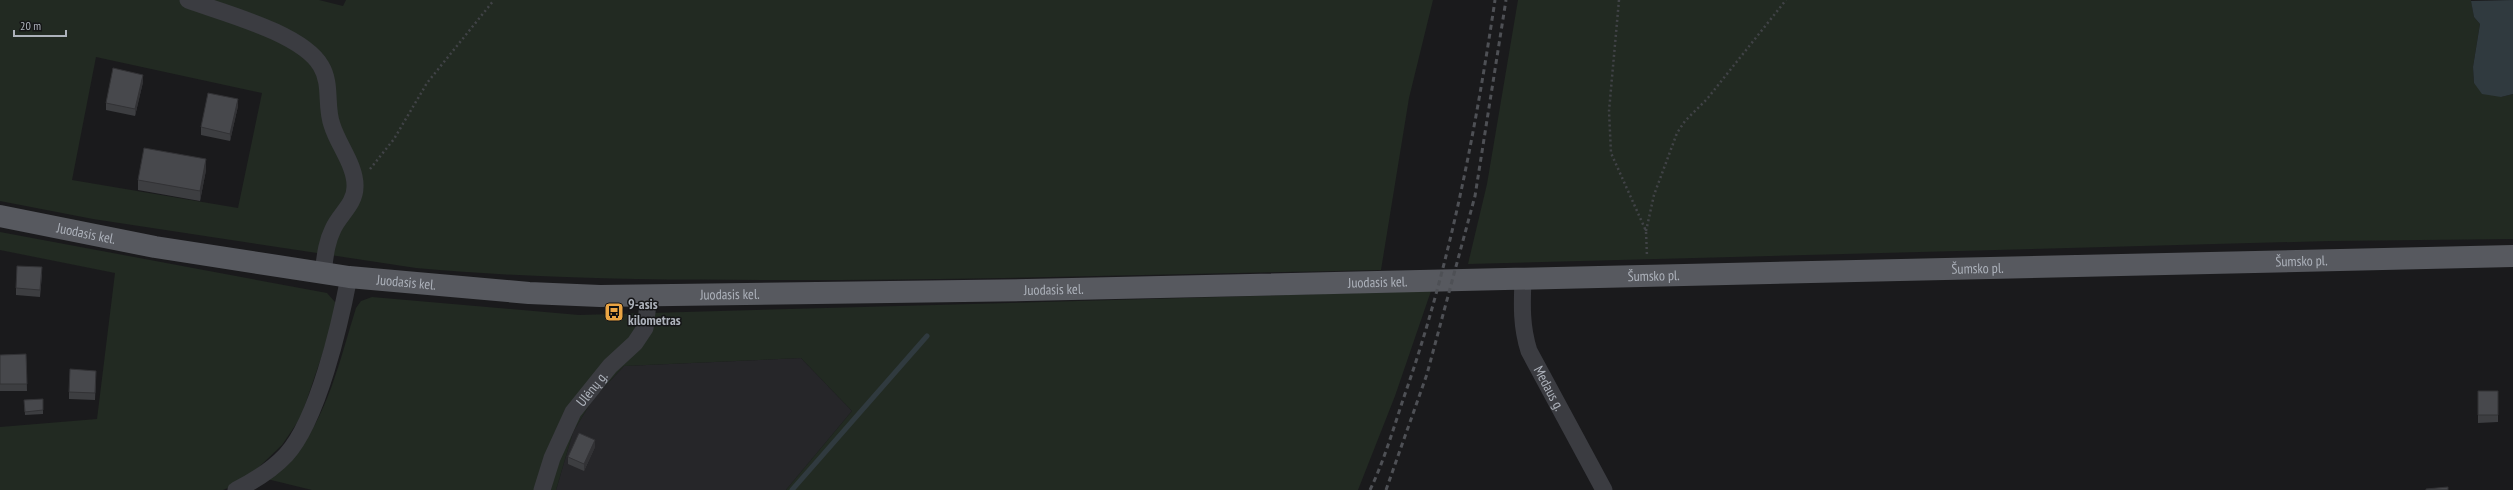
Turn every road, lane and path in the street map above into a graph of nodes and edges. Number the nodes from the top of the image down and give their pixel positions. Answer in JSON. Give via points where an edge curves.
{"nodes":[{"id":1,"x":188,"y":0,"type":"edge"},
{"id":2,"x":494,"y":0,"type":"edge"},
{"id":3,"x":1619,"y":0,"type":"edge"},
{"id":4,"x":1786,"y":0,"type":"edge"},
{"id":5,"x":356,"y":186,"type":"junction"},
{"id":6,"x":0,"y":216,"type":"edge"},
{"id":7,"x":1646,"y":232,"type":"junction"},
{"id":8,"x":2513,"y":256,"type":"edge"},
{"id":9,"x":323,"y":273,"type":"junction"},
{"id":10,"x":1648,"y":276,"type":"junction"},
{"id":11,"x":349,"y":277,"type":"junction"},
{"id":12,"x":1522,"y":279,"type":"junction"},
{"id":13,"x":1441,"y":280,"type":"joint"},
{"id":14,"x":649,"y":296,"type":"junction"},
{"id":15,"x":236,"y":490,"type":"edge"},
{"id":16,"x":542,"y":490,"type":"edge"},
{"id":17,"x":1604,"y":490,"type":"edge"}],
"edges":[{"from":1,"to":5,"type":"street","via":[[290,38],[308,51],[321,66],[327,84],[331,124],[350,165]]},
{"from":2,"to":5,"type":"path","via":[[427,83],[394,139]]},
{"from":3,"to":7,"type":"path","via":[[1609,111],[1611,153]]},
{"from":4,"to":7,"type":"path","via":[[1707,99],[1681,127],[1654,195]]},
{"from":5,"to":9,"type":"street","via":[[352,201],[333,228],[326,244]]},
{"from":6,"to":9,"type":"main road","name":"Juodasis kel.","via":[[155,247]]},
{"from":7,"to":10,"type":"path"},
{"from":8,"to":10,"type":"main road","name":"Šumsko pl."},
{"from":9,"to":11,"type":"main road","name":"Juodasis kel."},
{"from":10,"to":12,"type":"main road","name":"Šumsko pl."},
{"from":11,"to":14,"type":"main road","name":"Juodasis kel.","via":[[529,293]]},
{"from":11,"to":15,"type":"street","via":[[343,308],[313,411],[287,454],[257,480]]},
{"from":12,"to":13,"type":"main road","name":"Šumsko pl."},
{"from":12,"to":17,"type":"street","name":"Medaus g.","via":[[1521,314],[1529,351]]},
{"from":13,"to":14,"type":"main road","name":"Juodasis kel.","via":[[964,292]]},
{"from":14,"to":16,"type":"street","name":"Ulėnų g.","via":[[645,328],[635,343],[610,366],[573,412],[552,458]]}]}
